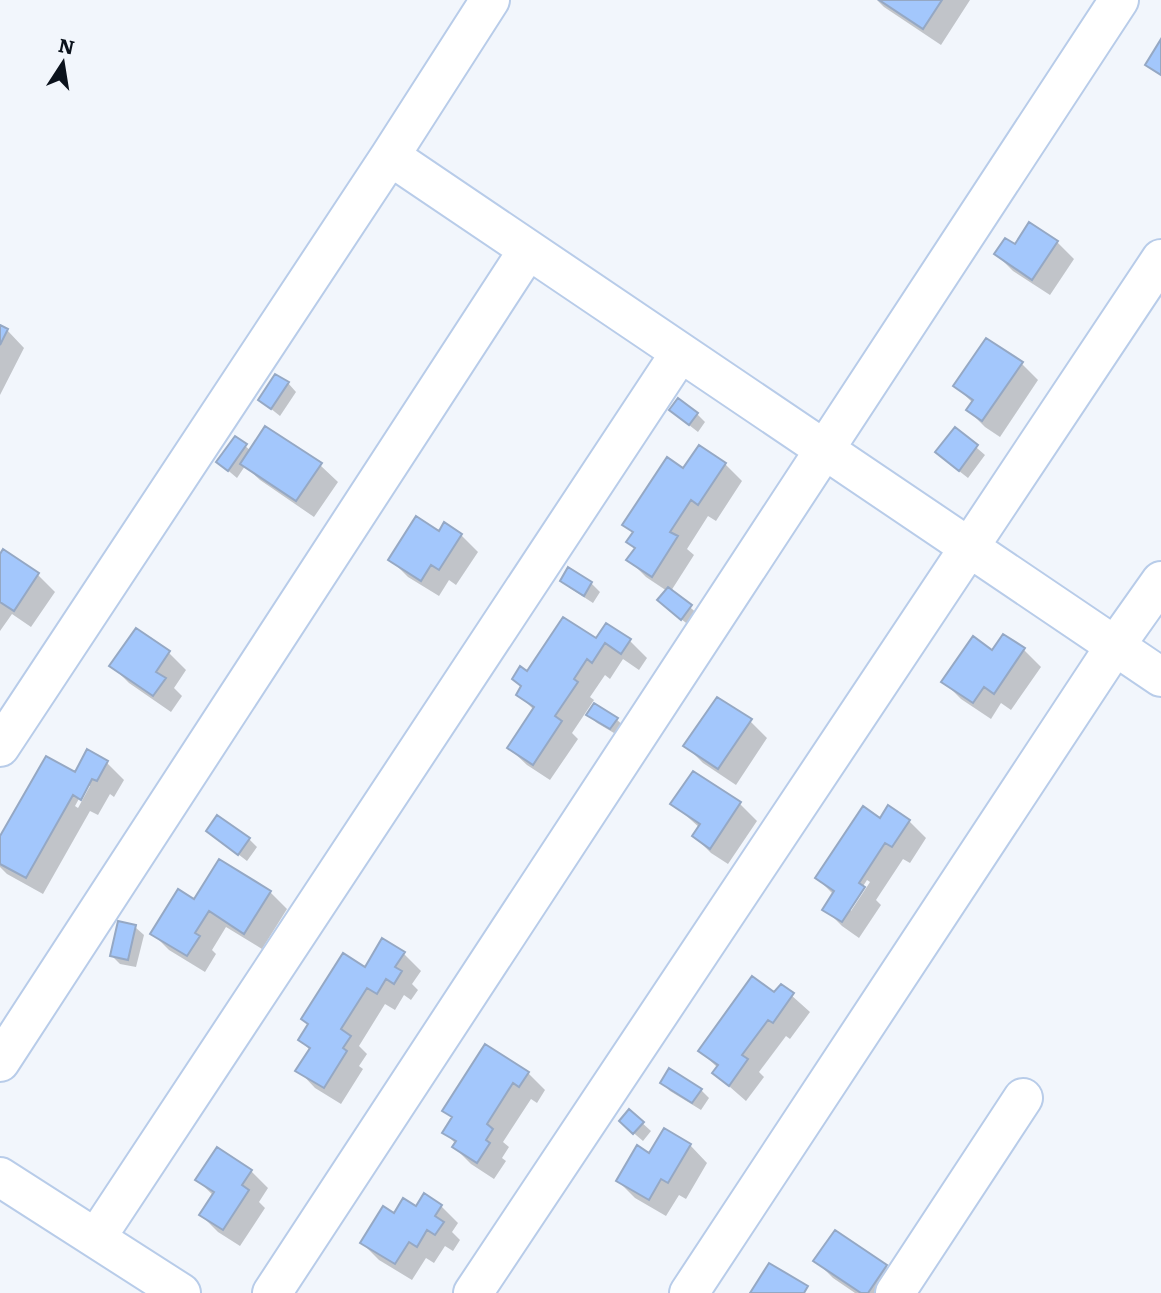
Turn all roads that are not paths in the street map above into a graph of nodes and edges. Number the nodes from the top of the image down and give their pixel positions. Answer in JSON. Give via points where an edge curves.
{"nodes":[{"id":1,"x":490,"y":0,"type":"edge"},
{"id":2,"x":1119,"y":0,"type":"edge"},
{"id":3,"x":390,"y":156,"type":"junction"},
{"id":4,"x":528,"y":250,"type":"junction"},
{"id":5,"x":1161,"y":259,"type":"edge"},
{"id":6,"x":680,"y":353,"type":"junction"},
{"id":7,"x":823,"y":450,"type":"junction"},
{"id":8,"x":969,"y":548,"type":"junction"},
{"id":9,"x":1161,"y":581,"type":"edge"},
{"id":10,"x":1115,"y":646,"type":"junction"},
{"id":11,"x":1161,"y":677,"type":"edge"},
{"id":12,"x":0,"y":747,"type":"edge"},
{"id":13,"x":0,"y":1062,"type":"edge"},
{"id":14,"x":1023,"y":1098,"type":"dead end"},
{"id":15,"x":0,"y":1177,"type":"edge"},
{"id":16,"x":96,"y":1238,"type":"junction"},
{"id":17,"x":181,"y":1293,"type":"edge"},
{"id":18,"x":272,"y":1293,"type":"edge"},
{"id":19,"x":473,"y":1293,"type":"edge"},
{"id":20,"x":689,"y":1293,"type":"edge"},
{"id":21,"x":895,"y":1293,"type":"edge"}],
"edges":[{"from":1,"to":3,"type":"street"},
{"from":2,"to":7,"type":"street"},
{"from":3,"to":4,"type":"street"},
{"from":3,"to":12,"type":"street"},
{"from":4,"to":6,"type":"street"},
{"from":4,"to":13,"type":"street"},
{"from":5,"to":8,"type":"street"},
{"from":6,"to":7,"type":"street"},
{"from":6,"to":16,"type":"street"},
{"from":7,"to":8,"type":"street"},
{"from":7,"to":18,"type":"street"},
{"from":8,"to":10,"type":"street"},
{"from":8,"to":19,"type":"street"},
{"from":9,"to":10,"type":"street"},
{"from":10,"to":11,"type":"street"},
{"from":10,"to":20,"type":"street"},
{"from":14,"to":21,"type":"street"},
{"from":15,"to":16,"type":"street"},
{"from":16,"to":17,"type":"street"}]}
